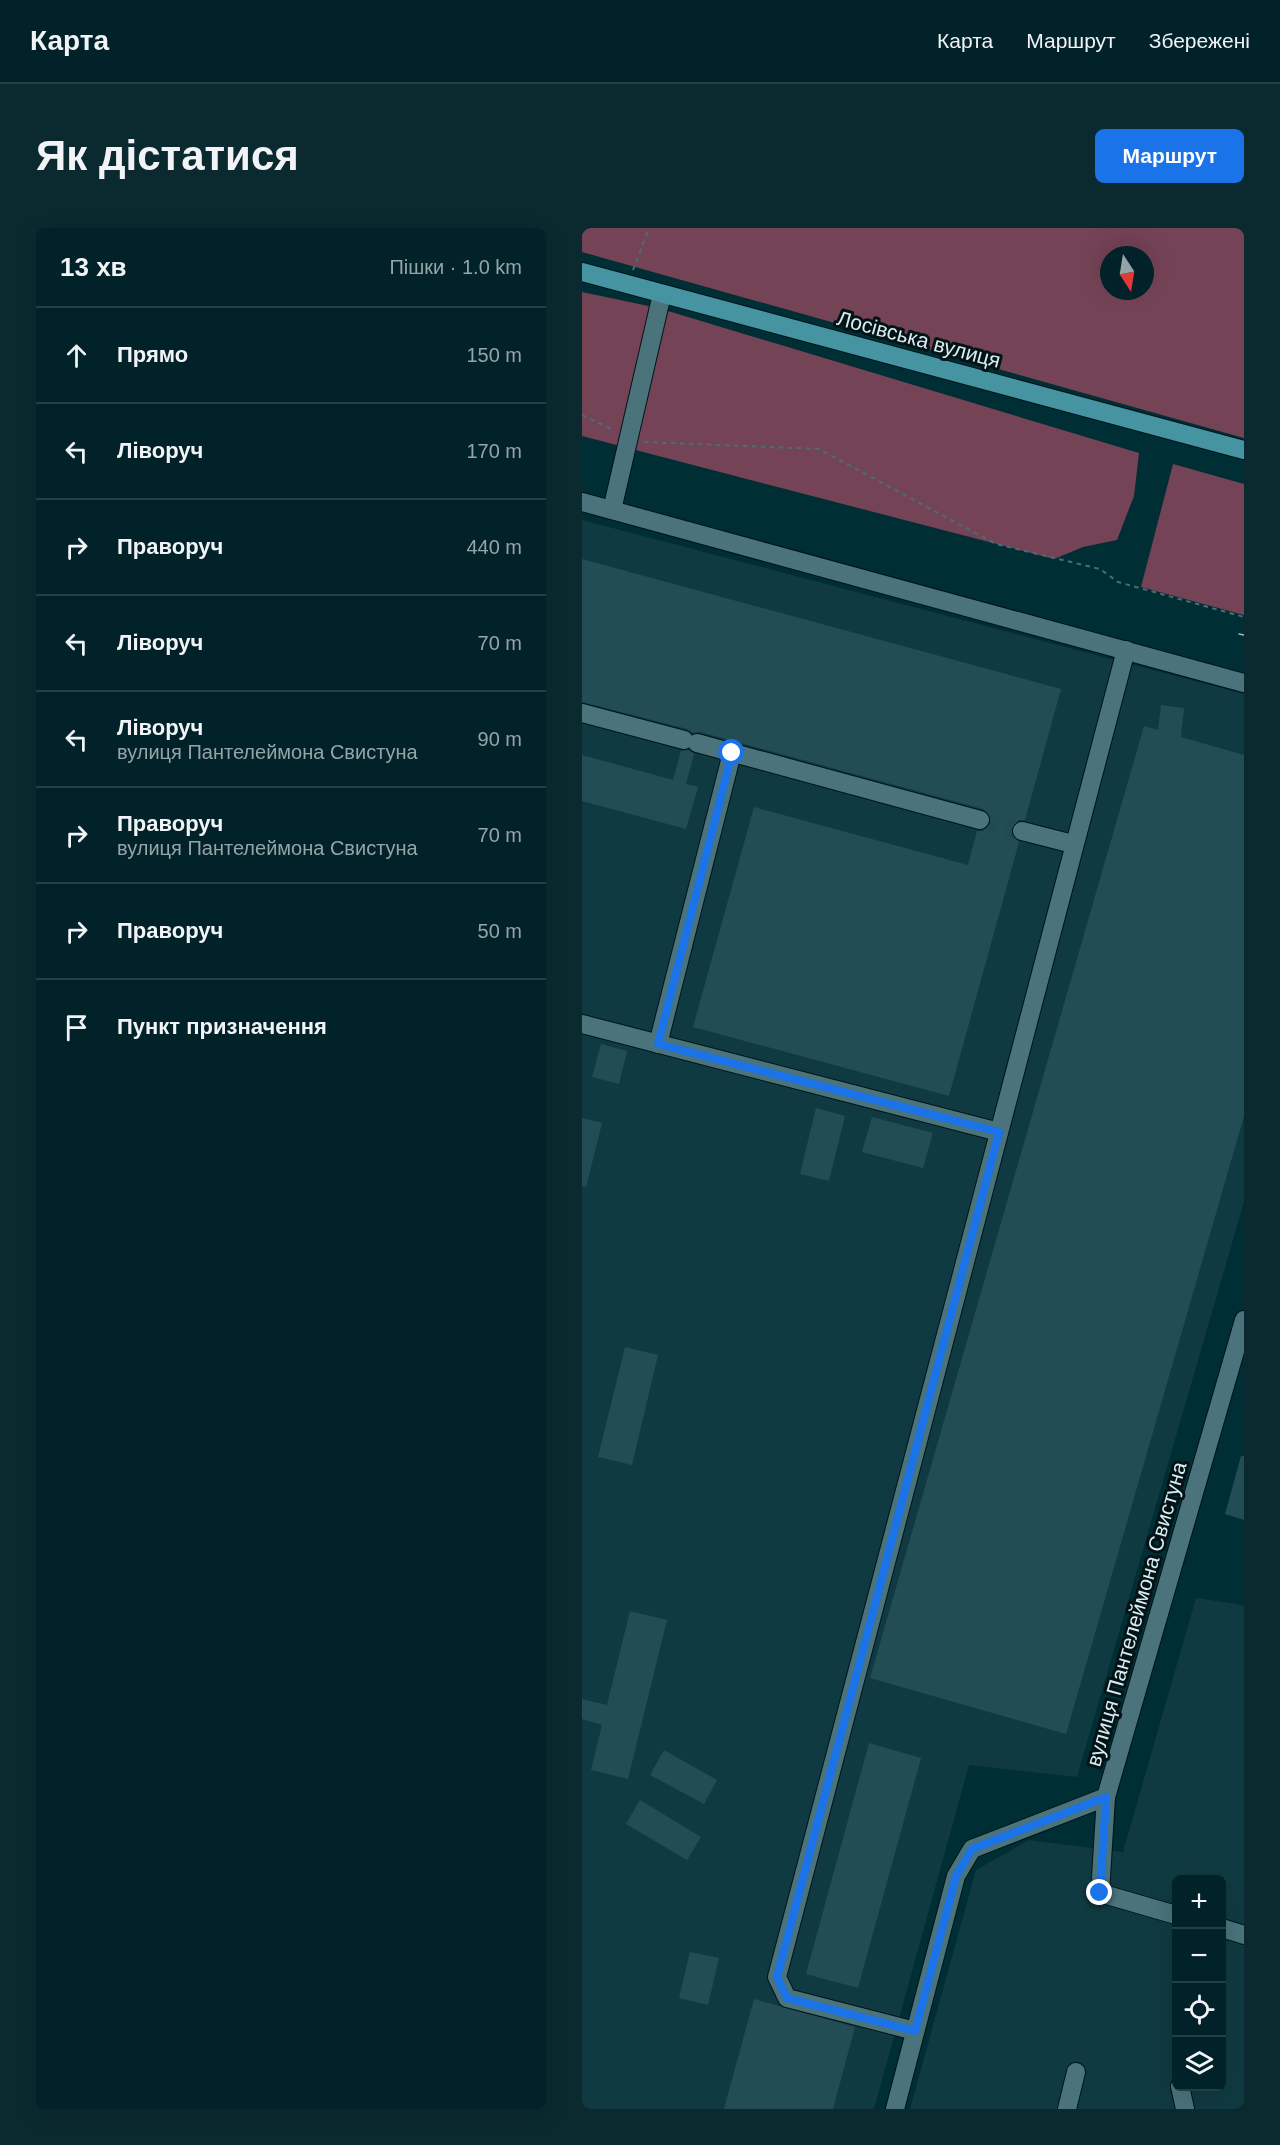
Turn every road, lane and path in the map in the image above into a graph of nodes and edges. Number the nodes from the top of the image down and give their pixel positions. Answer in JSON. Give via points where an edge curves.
{"nodes":[{"id":1,"x":650,"y":228,"type":"edge"},
{"id":2,"x":582,"y":272,"type":"edge"},
{"id":3,"x":627,"y":284,"type":"junction"},
{"id":4,"x":662,"y":294,"type":"junction"},
{"id":5,"x":582,"y":415,"type":"edge"},
{"id":6,"x":628,"y":436,"type":"junction"},
{"id":7,"x":1244,"y":450,"type":"edge"},
{"id":8,"x":582,"y":502,"type":"edge"},
{"id":9,"x":612,"y":510,"type":"junction"},
{"id":10,"x":1244,"y":617,"type":"edge"},
{"id":11,"x":1126,"y":650,"type":"junction"},
{"id":12,"x":1244,"y":683,"type":"edge"},
{"id":13,"x":582,"y":713,"type":"edge"},
{"id":14,"x":732,"y":753,"type":"junction"},
{"id":15,"x":980,"y":820,"type":"tunnel mouth"},
{"id":16,"x":1022,"y":831,"type":"tunnel mouth"},
{"id":17,"x":1073,"y":844,"type":"dead end"},
{"id":18,"x":582,"y":1024,"type":"edge"},
{"id":19,"x":658,"y":1044,"type":"junction"},
{"id":20,"x":999,"y":1132,"type":"junction"},
{"id":21,"x":1244,"y":1320,"type":"edge"},
{"id":22,"x":1106,"y":1797,"type":"junction"},
{"id":23,"x":1172,"y":1914,"type":"edge"},
{"id":24,"x":915,"y":2031,"type":"junction"},
{"id":25,"x":1076,"y":2072,"type":"dead end"},
{"id":26,"x":1181,"y":2091,"type":"edge"},
{"id":27,"x":895,"y":2109,"type":"edge"},
{"id":28,"x":1067,"y":2109,"type":"edge"},
{"id":29,"x":1185,"y":2109,"type":"edge"}],
"edges":[{"from":1,"to":3,"type":"path"},
{"from":2,"to":3,"type":"main road","name":"Лосівська вулиця"},
{"from":3,"to":4,"type":"main road","name":"Лосівська вулиця"},
{"from":4,"to":6,"type":"street"},
{"from":4,"to":7,"type":"main road","name":"Лосівська вулиця"},
{"from":5,"to":6,"type":"path"},
{"from":6,"to":9,"type":"street"},
{"from":6,"to":10,"type":"path","via":[[638,442],[819,449],[996,544],[1100,569],[1118,582]]},
{"from":8,"to":9,"type":"street"},
{"from":9,"to":11,"type":"street"},
{"from":11,"to":12,"type":"street"},
{"from":11,"to":20,"type":"street"},
{"from":13,"to":14,"type":"street"},
{"from":14,"to":15,"type":"street"},
{"from":14,"to":19,"type":"street"},
{"from":16,"to":17,"type":"street"},
{"from":18,"to":19,"type":"street"},
{"from":19,"to":20,"type":"street"},
{"from":20,"to":24,"type":"street","via":[[777,1977],[787,1998]]},
{"from":21,"to":22,"type":"street","name":"вулиця Пантелеймона Свистуна"},
{"from":22,"to":23,"type":"street","via":[[1100,1893]]},
{"from":22,"to":24,"type":"street","name":"вулиця Пантелеймона Свистуна","via":[[972,1849],[956,1876]]},
{"from":24,"to":27,"type":"street","name":"вулиця Пантелеймона Свистуна"},
{"from":25,"to":28,"type":"street"},
{"from":26,"to":29,"type":"street"}]}
